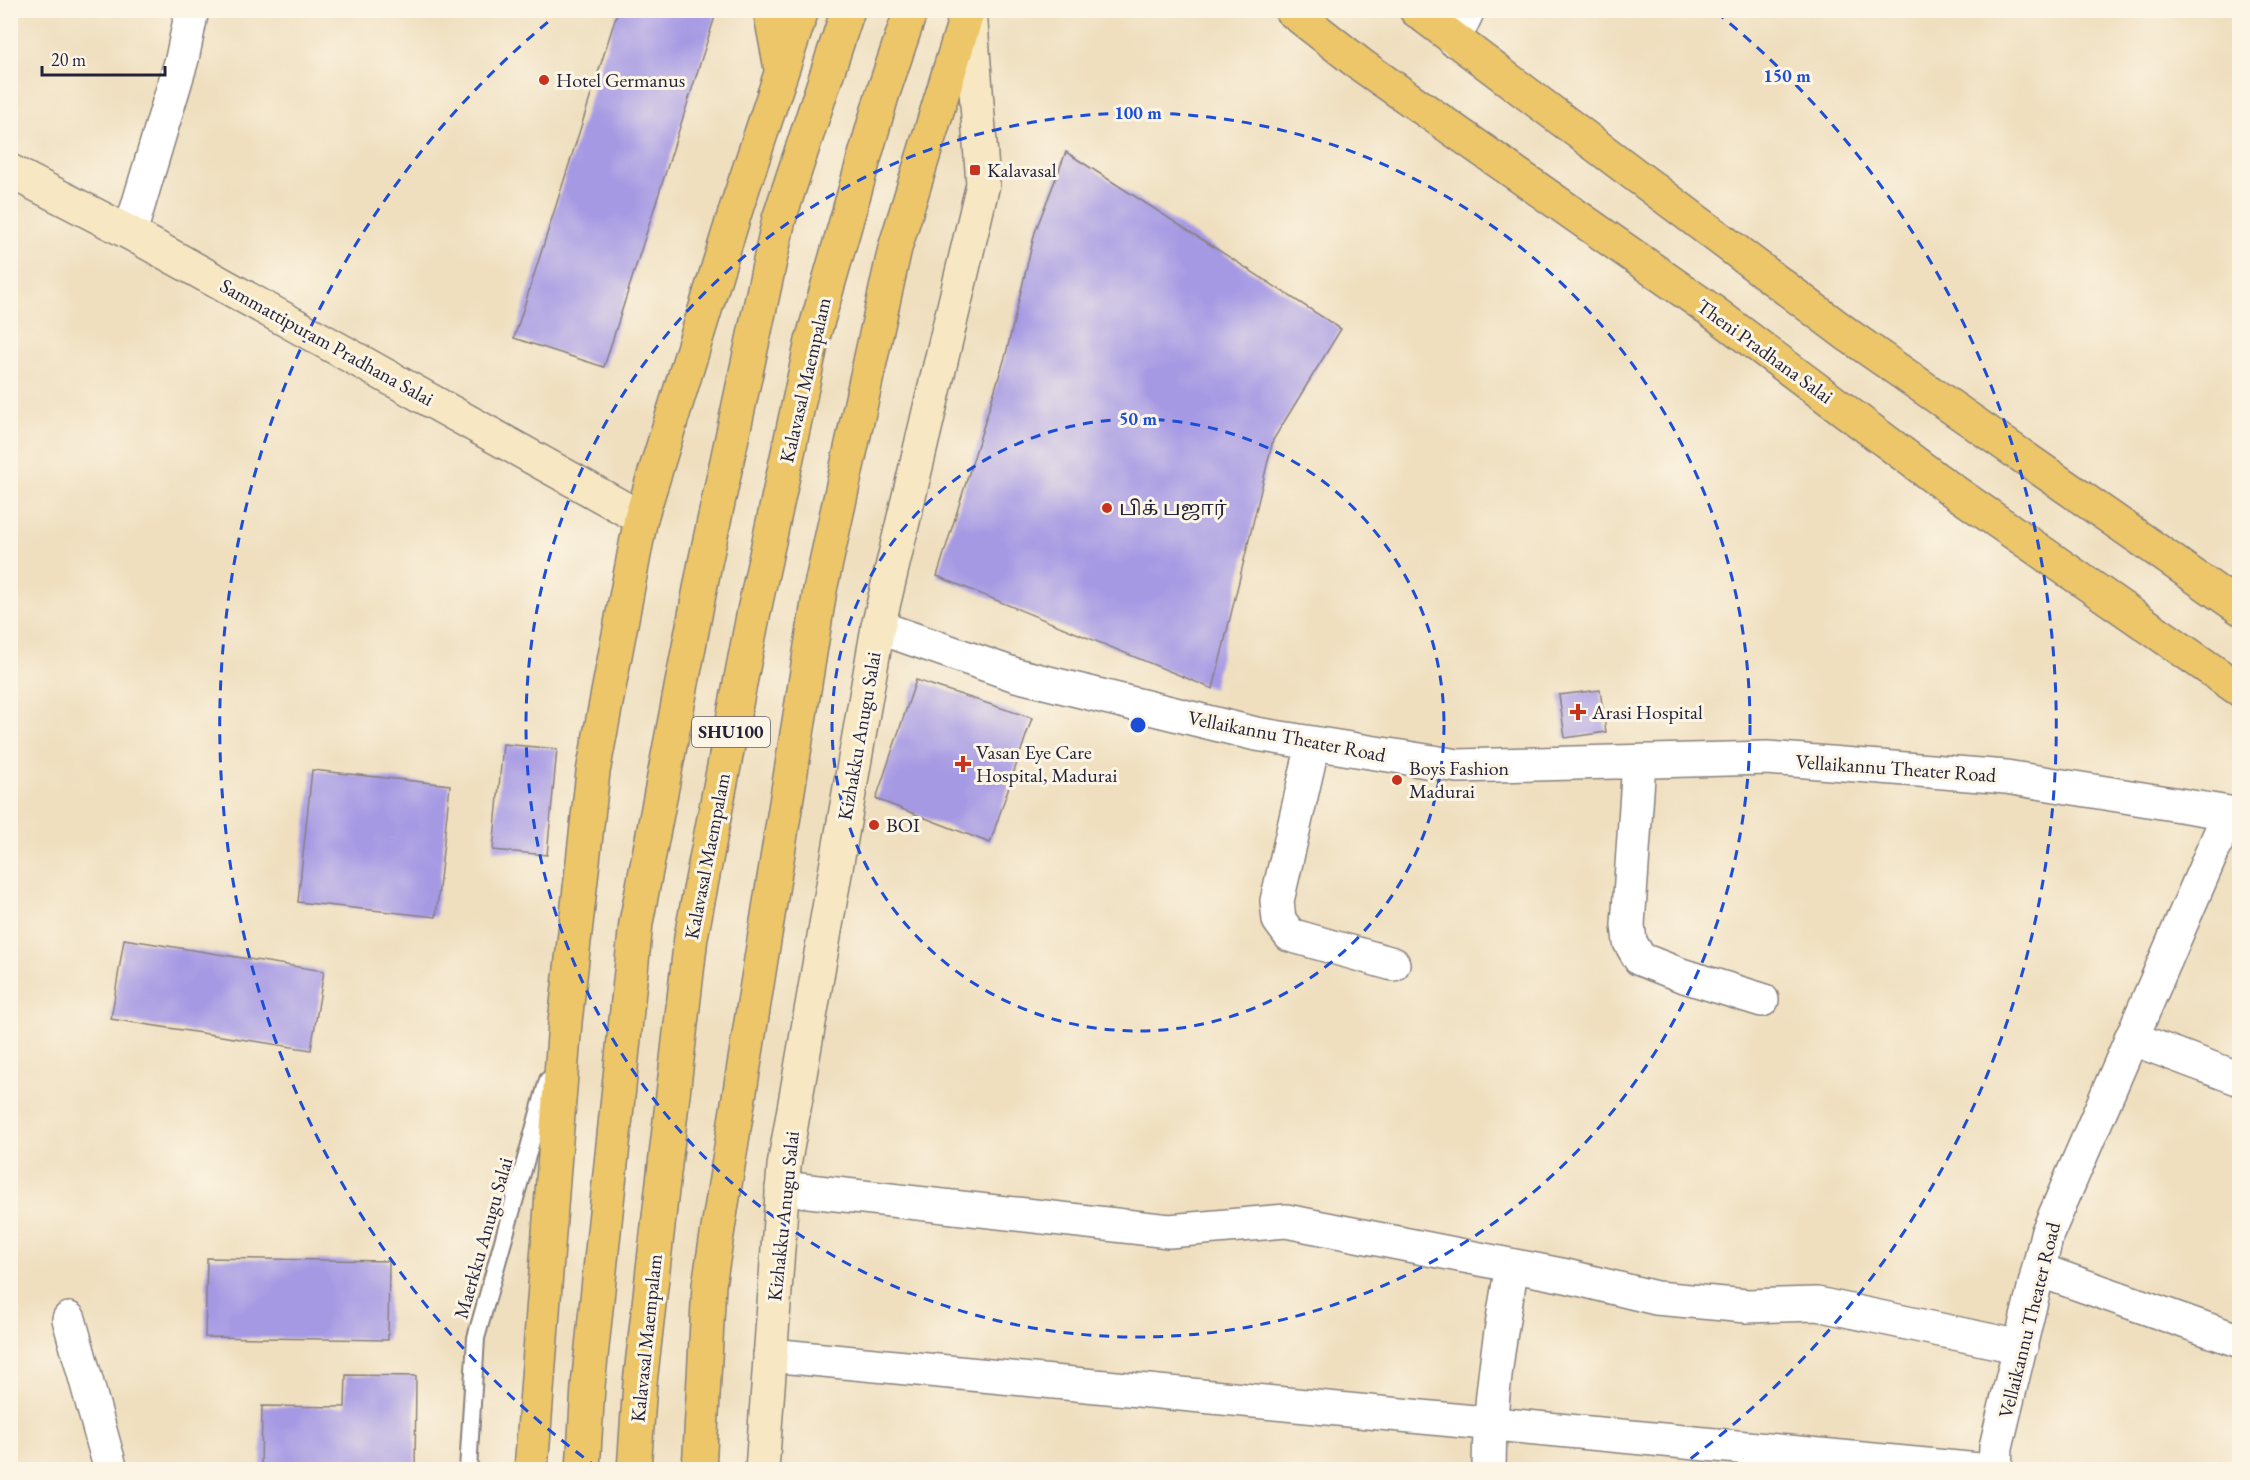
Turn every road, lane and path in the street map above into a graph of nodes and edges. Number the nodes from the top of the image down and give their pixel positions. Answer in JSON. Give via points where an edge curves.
{"nodes":[{"id":1,"x":192,"y":10,"type":"edge"},
{"id":2,"x":770,"y":10,"type":"edge"},
{"id":3,"x":802,"y":10,"type":"edge"},
{"id":4,"x":848,"y":10,"type":"edge"},
{"id":5,"x":911,"y":10,"type":"edge"},
{"id":6,"x":969,"y":10,"type":"edge"},
{"id":7,"x":1291,"y":10,"type":"edge"},
{"id":8,"x":1416,"y":10,"type":"edge"},
{"id":9,"x":1468,"y":10,"type":"edge"},
{"id":10,"x":1454,"y":40,"type":"junction"},
{"id":11,"x":782,"y":74,"type":"junction"},
{"id":12,"x":10,"y":171,"type":"edge"},
{"id":13,"x":130,"y":232,"type":"junction"},
{"id":14,"x":641,"y":518,"type":"junction"},
{"id":15,"x":2240,"y":608,"type":"edge"},
{"id":16,"x":878,"y":627,"type":"junction"},
{"id":17,"x":2240,"y":690,"type":"edge"},
{"id":18,"x":1313,"y":744,"type":"junction"},
{"id":19,"x":1639,"y":762,"type":"junction"},
{"id":20,"x":2234,"y":807,"type":"edge"},
{"id":21,"x":1393,"y":964,"type":"dead end"},
{"id":22,"x":1762,"y":1000,"type":"dead end"},
{"id":23,"x":565,"y":1022,"type":"junction"},
{"id":24,"x":2131,"y":1038,"type":"junction"},
{"id":25,"x":2240,"y":1079,"type":"edge"},
{"id":26,"x":782,"y":1188,"type":"junction"},
{"id":27,"x":1512,"y":1266,"type":"junction"},
{"id":28,"x":2039,"y":1270,"type":"junction"},
{"id":29,"x":69,"y":1319,"type":"dead end"},
{"id":30,"x":2240,"y":1341,"type":"edge"},
{"id":31,"x":2021,"y":1347,"type":"junction"},
{"id":32,"x":770,"y":1354,"type":"junction"},
{"id":33,"x":1489,"y":1423,"type":"junction"},
{"id":34,"x":111,"y":1470,"type":"edge"},
{"id":35,"x":468,"y":1470,"type":"edge"},
{"id":36,"x":531,"y":1470,"type":"edge"},
{"id":37,"x":583,"y":1470,"type":"edge"},
{"id":38,"x":634,"y":1470,"type":"edge"},
{"id":39,"x":699,"y":1470,"type":"edge"},
{"id":40,"x":762,"y":1470,"type":"edge"},
{"id":41,"x":1489,"y":1470,"type":"edge"},
{"id":42,"x":1979,"y":1470,"type":"edge"},
{"id":43,"x":1995,"y":1470,"type":"edge"}],
"edges":[{"from":1,"to":13,"type":"street","via":[[182,59]]},
{"from":2,"to":11,"type":"main road"},
{"from":3,"to":11,"type":"main road"},
{"from":4,"to":37,"type":"main road","number":"SHU100","via":[[779,219],[705,563],[636,923],[588,1386]]},
{"from":5,"to":38,"type":"main road","name":"Kalavasal Maempalam","number":"SHU100","via":[[882,96],[812,342],[754,611],[691,937],[641,1371]]},
{"from":6,"to":16,"type":"street","name":"Kizhakku Anugu Salai","via":[[983,184]]},
{"from":6,"to":39,"type":"main road","via":[[895,248],[820,590],[709,1285]]},
{"from":7,"to":17,"type":"main road","name":"Theni Pradhana Salai","via":[[1361,65],[1712,311],[1935,478]]},
{"from":8,"to":10,"type":"main road"},
{"from":9,"to":10,"type":"street"},
{"from":10,"to":15,"type":"main road","via":[[1848,335]]},
{"from":11,"to":14,"type":"main road"},
{"from":12,"to":13,"type":"street","name":"Sammattipuram Pradhana Salai"},
{"from":13,"to":14,"type":"street","name":"Sammattipuram Pradhana Salai"},
{"from":14,"to":23,"type":"main road","via":[[593,772]]},
{"from":16,"to":18,"type":"street","name":"Vellaikannu Theater Road","via":[[1016,675],[1256,734]]},
{"from":16,"to":26,"type":"street","name":"Kizhakku Anugu Salai"},
{"from":18,"to":19,"type":"street","name":"Vellaikannu Theater Road","via":[[1458,766]]},
{"from":18,"to":21,"type":"street","via":[[1277,901],[1279,920],[1290,935]]},
{"from":19,"to":20,"type":"street","name":"Vellaikannu Theater Road","via":[[1767,758],[2006,777]]},
{"from":19,"to":22,"type":"street","via":[[1630,942],[1640,959]]},
{"from":20,"to":24,"type":"street","name":"Vellaikannu Theater Road"},
{"from":23,"to":35,"type":"lane","name":"Maerkku Anugu Salai","via":[[477,1338]]},
{"from":23,"to":36,"type":"main road"},
{"from":24,"to":25,"type":"street"},
{"from":24,"to":28,"type":"street","name":"Vellaikannu Theater Road","via":[[2047,1234]]},
{"from":26,"to":27,"type":"street","via":[[1169,1231],[1286,1221]]},
{"from":26,"to":32,"type":"street","name":"Kizhakku Anugu Salai"},
{"from":27,"to":31,"type":"street","via":[[1656,1298],[1747,1306],[1817,1304]]},
{"from":27,"to":33,"type":"street"},
{"from":28,"to":30,"type":"street"},
{"from":28,"to":31,"type":"street","name":"Vellaikannu Theater Road"},
{"from":29,"to":34,"type":"street"},
{"from":31,"to":43,"type":"street","name":"Vellaikannu Theater Road","via":[[1996,1447]]},
{"from":32,"to":33,"type":"street"},
{"from":32,"to":40,"type":"street","name":"Kizhakku Anugu Salai"},
{"from":33,"to":41,"type":"street"},
{"from":33,"to":42,"type":"street"}]}
